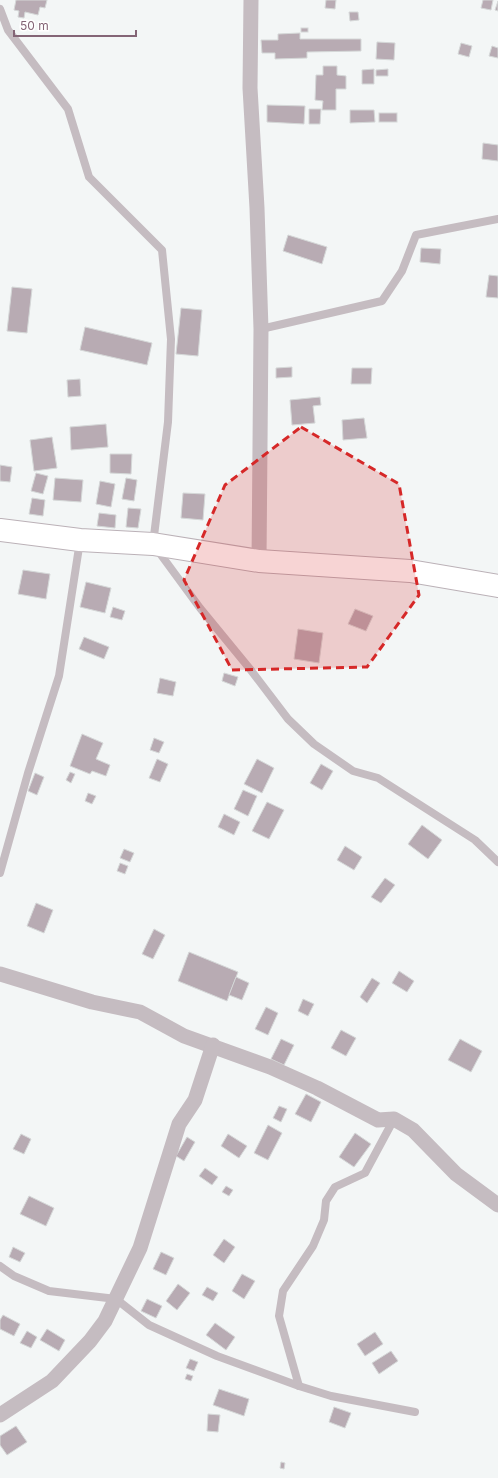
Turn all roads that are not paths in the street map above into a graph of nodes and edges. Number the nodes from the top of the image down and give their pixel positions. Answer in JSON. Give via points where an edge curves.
{"nodes":[{"id":1,"x":251,"y":0,"type":"edge"},
{"id":2,"x":0,"y":9,"type":"edge"},
{"id":3,"x":498,"y":220,"type":"edge"},
{"id":4,"x":261,"y":329,"type":"junction"},
{"id":5,"x":0,"y":530,"type":"edge"},
{"id":6,"x":80,"y":540,"type":"junction"},
{"id":7,"x":153,"y":544,"type":"junction"},
{"id":8,"x":259,"y":561,"type":"junction"},
{"id":9,"x":498,"y":586,"type":"edge"},
{"id":10,"x":498,"y":862,"type":"edge"},
{"id":11,"x":0,"y":873,"type":"edge"},
{"id":12,"x":0,"y":974,"type":"edge"},
{"id":13,"x":213,"y":1045,"type":"junction"},
{"id":14,"x":394,"y":1119,"type":"junction"},
{"id":15,"x":498,"y":1205,"type":"edge"},
{"id":16,"x":0,"y":1266,"type":"edge"},
{"id":17,"x":116,"y":1299,"type":"junction"},
{"id":18,"x":299,"y":1386,"type":"junction"},
{"id":19,"x":415,"y":1412,"type":"dead end"},
{"id":20,"x":0,"y":1415,"type":"edge"}],
"edges":[{"from":1,"to":4,"type":"street","via":[[250,88],[258,208]]},
{"from":2,"to":7,"type":"lane","via":[[8,30],[68,108],[89,177],[162,250],[170,347],[168,422]]},
{"from":3,"to":4,"type":"lane","via":[[416,235],[402,271],[382,301]]},
{"from":4,"to":8,"type":"street"},
{"from":5,"to":6,"type":"main road"},
{"from":6,"to":7,"type":"main road"},
{"from":6,"to":11,"type":"lane","via":[[59,676]]},
{"from":7,"to":8,"type":"main road"},
{"from":7,"to":10,"type":"lane","via":[[288,719],[314,744],[353,771],[378,778],[475,840]]},
{"from":8,"to":9,"type":"main road","via":[[410,570]]},
{"from":12,"to":13,"type":"street","via":[[92,1002],[140,1012],[184,1036]]},
{"from":13,"to":14,"type":"street","via":[[317,1088],[378,1120]]},
{"from":13,"to":17,"type":"street","via":[[195,1100],[179,1124],[140,1248]]},
{"from":14,"to":15,"type":"street","via":[[413,1130],[456,1174]]},
{"from":14,"to":18,"type":"lane","via":[[365,1173],[335,1187],[326,1201],[324,1220],[313,1246],[283,1291],[279,1316]]},
{"from":16,"to":17,"type":"lane","via":[[14,1276],[50,1291]]},
{"from":17,"to":18,"type":"lane","via":[[149,1325],[217,1356]]},
{"from":17,"to":20,"type":"street","via":[[106,1321],[52,1381]]},
{"from":18,"to":19,"type":"lane","via":[[330,1396]]}]}
